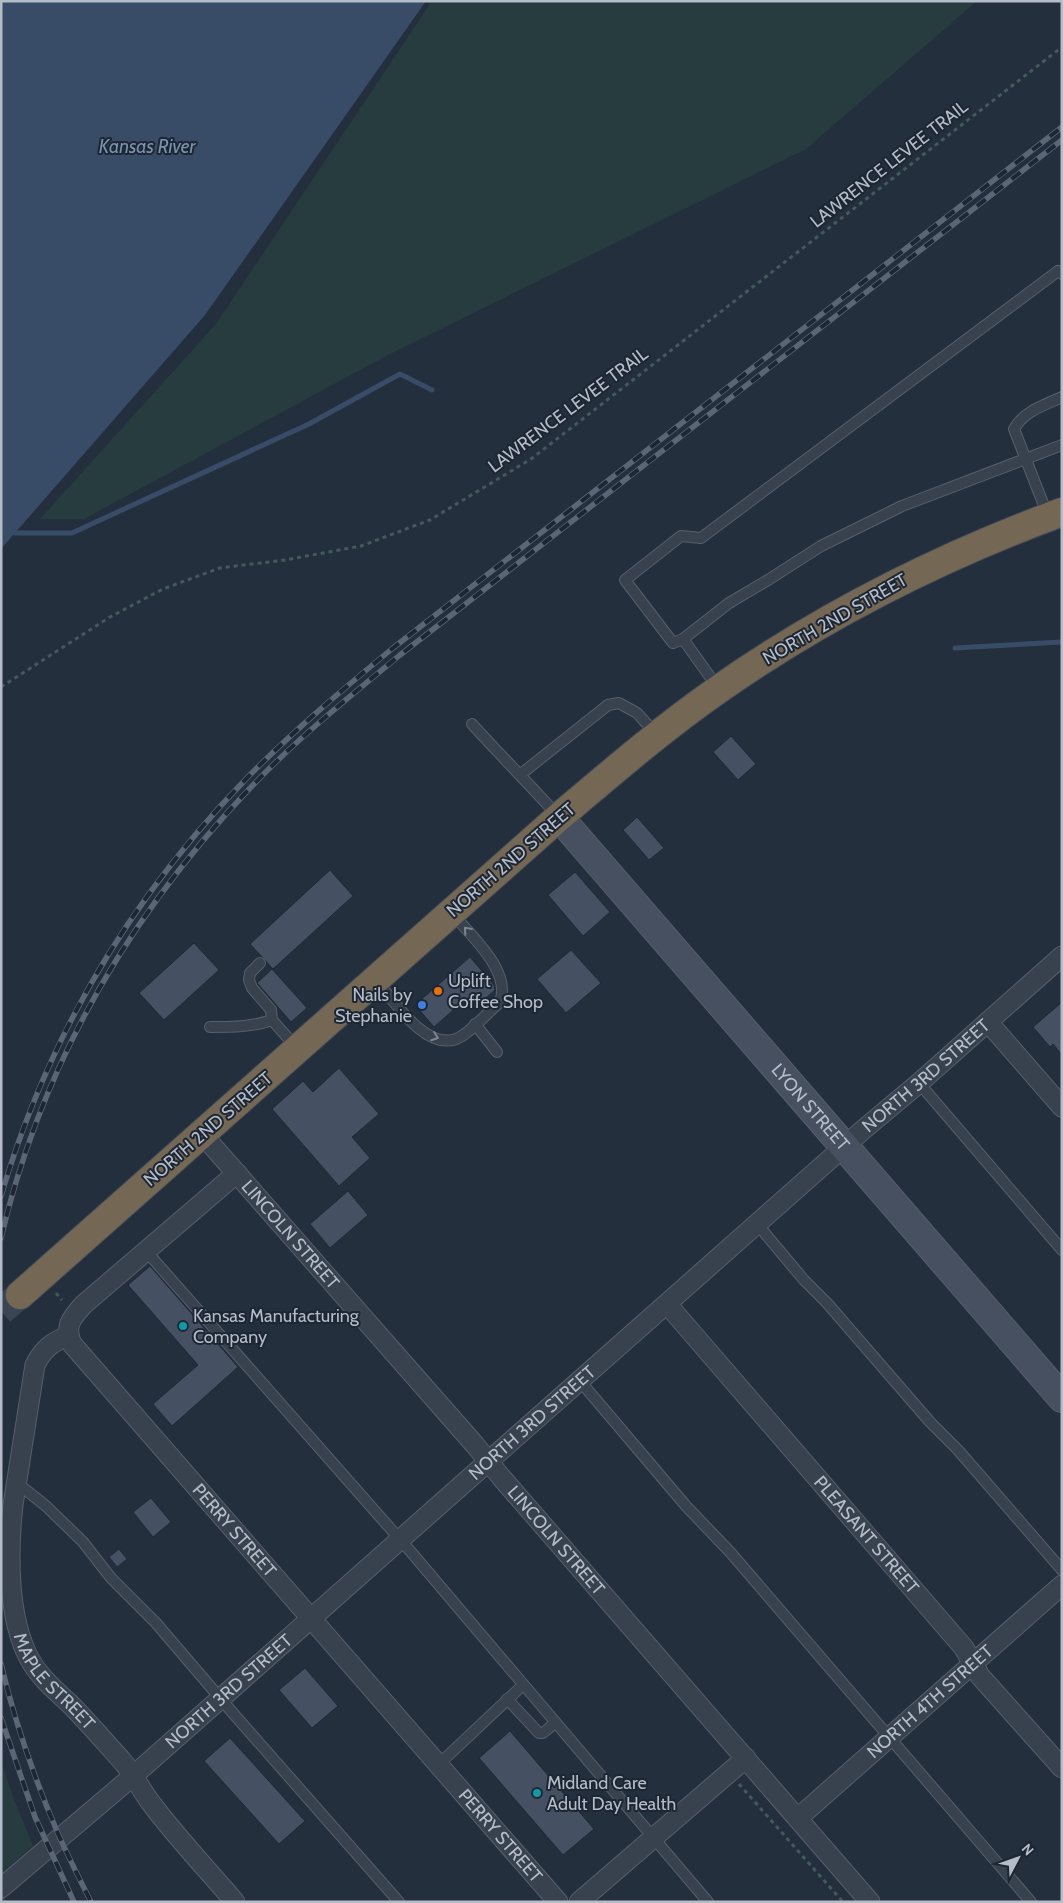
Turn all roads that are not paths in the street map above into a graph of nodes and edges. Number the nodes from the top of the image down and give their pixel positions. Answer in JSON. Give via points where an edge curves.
{"nodes":[{"id":1,"x":1062,"y":274,"type":"edge"},
{"id":2,"x":1062,"y":397,"type":"edge"},
{"id":3,"x":1062,"y":445,"type":"edge"},
{"id":4,"x":1026,"y":458,"type":"junction"},
{"id":5,"x":1055,"y":515,"type":"edge"},
{"id":6,"x":683,"y":639,"type":"junction"},
{"id":7,"x":719,"y":689,"type":"junction"},
{"id":8,"x":472,"y":724,"type":"dead end"},
{"id":9,"x":657,"y":735,"type":"junction"},
{"id":10,"x":521,"y":774,"type":"junction"},
{"id":11,"x":559,"y":818,"type":"junction"},
{"id":12,"x":452,"y":913,"type":"junction"},
{"id":13,"x":1060,"y":962,"type":"edge"},
{"id":14,"x":260,"y":963,"type":"dead end"},
{"id":15,"x":376,"y":980,"type":"junction"},
{"id":16,"x":272,"y":1020,"type":"junction"},
{"id":17,"x":988,"y":1022,"type":"junction"},
{"id":18,"x":475,"y":1024,"type":"junction"},
{"id":19,"x":210,"y":1027,"type":"dead end"},
{"id":20,"x":298,"y":1049,"type":"junction"},
{"id":21,"x":497,"y":1052,"type":"dead end"},
{"id":22,"x":919,"y":1083,"type":"junction"},
{"id":23,"x":1062,"y":1108,"type":"edge"},
{"id":24,"x":202,"y":1134,"type":"junction"},
{"id":25,"x":845,"y":1146,"type":"junction"},
{"id":26,"x":237,"y":1174,"type":"junction"},
{"id":27,"x":757,"y":1224,"type":"junction"},
{"id":28,"x":1062,"y":1250,"type":"edge"},
{"id":29,"x":146,"y":1251,"type":"junction"},
{"id":30,"x":20,"y":1295,"type":"tunnel mouth"},
{"id":31,"x":667,"y":1304,"type":"junction"},
{"id":32,"x":68,"y":1336,"type":"junction"},
{"id":33,"x":580,"y":1381,"type":"junction"},
{"id":34,"x":1062,"y":1398,"type":"edge"},
{"id":35,"x":488,"y":1462,"type":"junction"},
{"id":36,"x":17,"y":1484,"type":"junction"},
{"id":37,"x":400,"y":1540,"type":"junction"},
{"id":38,"x":1062,"y":1570,"type":"edge"},
{"id":39,"x":1062,"y":1585,"type":"edge"},
{"id":40,"x":311,"y":1618,"type":"junction"},
{"id":41,"x":973,"y":1663,"type":"junction"},
{"id":42,"x":523,"y":1685,"type":"junction"},
{"id":43,"x":220,"y":1698,"type":"junction"},
{"id":44,"x":507,"y":1699,"type":"junction"},
{"id":45,"x":555,"y":1723,"type":"junction"},
{"id":46,"x":889,"y":1738,"type":"junction"},
{"id":47,"x":746,"y":1758,"type":"junction"},
{"id":48,"x":438,"y":1765,"type":"junction"},
{"id":49,"x":1062,"y":1768,"type":"edge"},
{"id":50,"x":133,"y":1776,"type":"junction"},
{"id":51,"x":798,"y":1818,"type":"junction"},
{"id":52,"x":654,"y":1838,"type":"junction"},
{"id":53,"x":1,"y":1888,"type":"edge"},
{"id":54,"x":235,"y":1902,"type":"edge"},
{"id":55,"x":399,"y":1902,"type":"edge"},
{"id":56,"x":558,"y":1902,"type":"edge"},
{"id":57,"x":579,"y":1902,"type":"edge"},
{"id":58,"x":708,"y":1902,"type":"edge"},
{"id":59,"x":870,"y":1902,"type":"edge"},
{"id":60,"x":1031,"y":1902,"type":"edge"}],
"edges":[{"from":1,"to":6,"type":"lane","via":[[1058,271],[701,538],[681,536],[626,580],[673,643]]},
{"from":2,"to":4,"type":"lane","via":[[1027,413],[1016,424],[1014,429]]},
{"from":3,"to":4,"type":"lane"},
{"from":4,"to":5,"type":"lane"},
{"from":4,"to":6,"type":"lane","via":[[902,506],[821,546],[729,602]]},
{"from":5,"to":7,"type":"highway","name":"NORTH 2ND STREET","via":[[947,559],[863,600]]},
{"from":6,"to":7,"type":"lane"},
{"from":7,"to":9,"type":"highway","name":"NORTH 2ND STREET"},
{"from":8,"to":10,"type":"lane"},
{"from":9,"to":10,"type":"lane","via":[[637,713],[619,703],[608,705]]},
{"from":9,"to":11,"type":"highway","name":"NORTH 2ND STREET"},
{"from":10,"to":11,"type":"lane"},
{"from":11,"to":12,"type":"highway","name":"NORTH 2ND STREET"},
{"from":11,"to":25,"type":"street","name":"LYON STREET"},
{"from":12,"to":15,"type":"highway","name":"NORTH 2ND STREET"},
{"from":18,"to":12,"type":"lane","one_way":true,"via":[[500,1002],[503,985],[488,956]]},
{"from":13,"to":17,"type":"street","name":"NORTH 3RD STREET"},
{"from":14,"to":16,"type":"lane","via":[[250,973],[249,980],[271,1010]]},
{"from":15,"to":18,"type":"lane","one_way":true,"via":[[416,1026],[437,1040],[455,1039]]},
{"from":15,"to":20,"type":"highway","name":"NORTH 2ND STREET"},
{"from":16,"to":19,"type":"lane","via":[[238,1027]]},
{"from":16,"to":20,"type":"lane"},
{"from":17,"to":22,"type":"street","name":"NORTH 3RD STREET"},
{"from":17,"to":23,"type":"street"},
{"from":18,"to":21,"type":"lane"},
{"from":20,"to":24,"type":"highway","name":"NORTH 2ND STREET"},
{"from":22,"to":25,"type":"street","name":"NORTH 3RD STREET"},
{"from":22,"to":28,"type":"lane"},
{"from":24,"to":26,"type":"street","name":"LINCOLN STREET"},
{"from":24,"to":30,"type":"highway","name":"NORTH 2ND STREET"},
{"from":25,"to":27,"type":"street","name":"NORTH 3RD STREET"},
{"from":25,"to":34,"type":"street","name":"LYON STREET"},
{"from":26,"to":29,"type":"street"},
{"from":26,"to":35,"type":"street","name":"LINCOLN STREET"},
{"from":27,"to":31,"type":"street","name":"NORTH 3RD STREET"},
{"from":27,"to":38,"type":"lane"},
{"from":29,"to":32,"type":"street","via":[[83,1306],[71,1320]]},
{"from":29,"to":37,"type":"lane"},
{"from":31,"to":33,"type":"street","name":"NORTH 3RD STREET"},
{"from":31,"to":41,"type":"street","name":"PLEASANT STREET","via":[[964,1648]]},
{"from":32,"to":36,"type":"street","name":"MAPLE STREET","via":[[56,1340],[41,1353],[35,1365]]},
{"from":32,"to":40,"type":"street","name":"PERRY STREET","via":[[78,1352]]},
{"from":33,"to":35,"type":"street","name":"NORTH 3RD STREET"},
{"from":33,"to":46,"type":"lane"},
{"from":35,"to":37,"type":"street","name":"NORTH 3RD STREET"},
{"from":35,"to":47,"type":"street","name":"LINCOLN STREET"},
{"from":36,"to":43,"type":"lane","via":[[46,1506],[83,1542],[110,1578],[156,1623]]},
{"from":36,"to":50,"type":"street","name":"MAPLE STREET","via":[[10,1554],[14,1604],[22,1643],[43,1679],[84,1719]]},
{"from":37,"to":40,"type":"street","name":"NORTH 3RD STREET"},
{"from":37,"to":42,"type":"lane"},
{"from":39,"to":41,"type":"street","name":"NORTH 4TH STREET"},
{"from":40,"to":43,"type":"street","name":"NORTH 3RD STREET"},
{"from":40,"to":48,"type":"street","name":"PERRY STREET"},
{"from":41,"to":46,"type":"street","name":"NORTH 4TH STREET"},
{"from":41,"to":49,"type":"street","name":"PLEASANT STREET","via":[[980,1676]]},
{"from":42,"to":44,"type":"lane"},
{"from":42,"to":45,"type":"lane"},
{"from":43,"to":50,"type":"street","name":"NORTH 3RD STREET"},
{"from":43,"to":55,"type":"lane"},
{"from":44,"to":45,"type":"lane","via":[[539,1733]]},
{"from":44,"to":48,"type":"lane"},
{"from":45,"to":52,"type":"lane"},
{"from":46,"to":51,"type":"street","name":"NORTH 4TH STREET"},
{"from":46,"to":60,"type":"lane"},
{"from":47,"to":51,"type":"street","name":"LINCOLN STREET"},
{"from":47,"to":52,"type":"street"},
{"from":48,"to":56,"type":"street","name":"PERRY STREET"},
{"from":50,"to":53,"type":"street","name":"NORTH 3RD STREET"},
{"from":50,"to":54,"type":"street","name":"MAPLE STREET","via":[[150,1803]]},
{"from":51,"to":59,"type":"street","name":"LINCOLN STREET"},
{"from":52,"to":57,"type":"street"},
{"from":52,"to":58,"type":"lane"}]}
